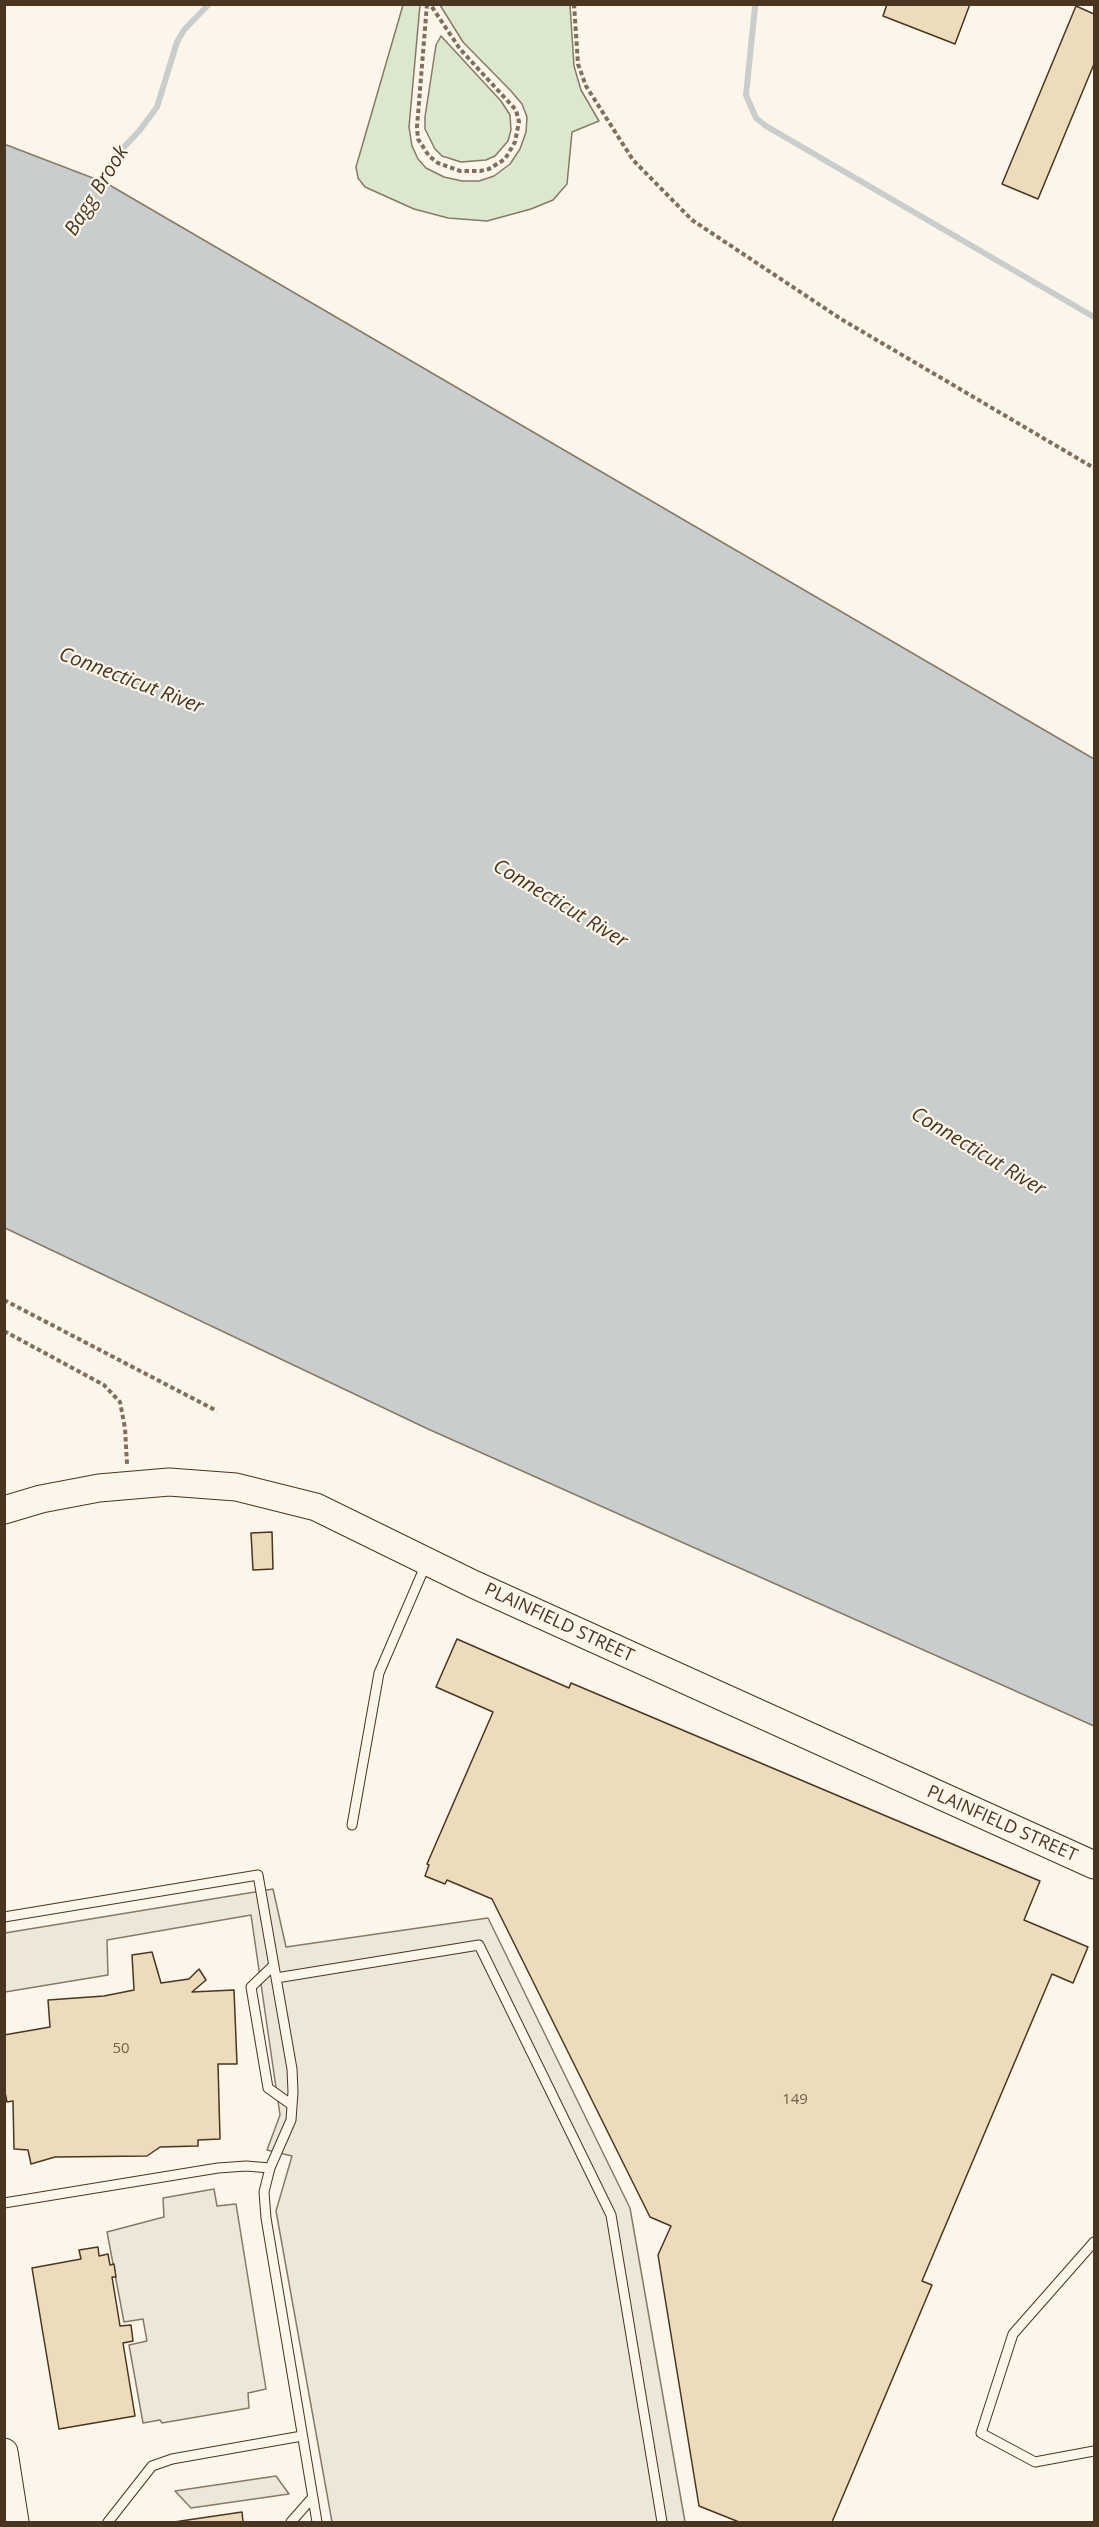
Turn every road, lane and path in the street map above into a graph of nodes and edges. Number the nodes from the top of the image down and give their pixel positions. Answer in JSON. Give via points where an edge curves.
{"nodes":[{"id":1,"x":428,"y":4,"type":"edge"},
{"id":2,"x":574,"y":4,"type":"edge"},
{"id":3,"x":1095,"y":468,"type":"edge"},
{"id":4,"x":4,"y":1300,"type":"edge"},
{"id":5,"x":4,"y":1330,"type":"edge"},
{"id":6,"x":217,"y":1411,"type":"dead end"},
{"id":7,"x":127,"y":1486,"type":"junction"},
{"id":8,"x":4,"y":1510,"type":"edge"},
{"id":9,"x":427,"y":1562,"type":"junction"},
{"id":10,"x":352,"y":1825,"type":"dead end"},
{"id":11,"x":1095,"y":1865,"type":"edge"},
{"id":12,"x":4,"y":1917,"type":"edge"},
{"id":13,"x":274,"y":1965,"type":"junction"},
{"id":14,"x":276,"y":1978,"type":"junction"},
{"id":15,"x":292,"y":2105,"type":"junction"},
{"id":16,"x":270,"y":2168,"type":"junction"},
{"id":17,"x":4,"y":2203,"type":"edge"},
{"id":18,"x":1095,"y":2242,"type":"edge"},
{"id":19,"x":302,"y":2436,"type":"junction"},
{"id":20,"x":1095,"y":2451,"type":"edge"},
{"id":21,"x":4,"y":2452,"type":"edge"},
{"id":22,"x":313,"y":2497,"type":"junction"},
{"id":23,"x":15,"y":2523,"type":"edge"},
{"id":24,"x":108,"y":2523,"type":"edge"},
{"id":25,"x":291,"y":2523,"type":"edge"},
{"id":26,"x":317,"y":2523,"type":"edge"},
{"id":27,"x":662,"y":2523,"type":"edge"}],
"edges":[{"from":1,"to":1,"type":"path","via":[[418,139],[438,163],[460,171],[489,169],[505,159],[515,142],[519,122],[516,110],[460,49]]},
{"from":2,"to":3,"type":"path","via":[[578,64],[586,86],[633,160],[692,220],[841,319]]},
{"from":4,"to":6,"type":"path"},
{"from":5,"to":7,"type":"path","via":[[104,1384],[120,1402]]},
{"from":7,"to":8,"type":"street","name":"PLAINFIELD STREET","via":[[41,1499]]},
{"from":7,"to":9,"type":"street","name":"PLAINFIELD STREET","via":[[169,1482],[236,1486],[264,1493],[316,1507]]},
{"from":9,"to":10,"type":"lane","via":[[379,1673]]},
{"from":9,"to":11,"type":"street","name":"PLAINFIELD STREET"},
{"from":12,"to":13,"type":"lane","via":[[258,1875]]},
{"from":13,"to":14,"type":"lane"},
{"from":13,"to":15,"type":"lane","via":[[251,1987],[268,2088]]},
{"from":14,"to":15,"type":"lane","via":[[292,2069]]},
{"from":14,"to":27,"type":"lane","via":[[479,1945],[611,2215]]},
{"from":15,"to":16,"type":"lane","via":[[291,2120]]},
{"from":16,"to":17,"type":"lane","via":[[218,2168]]},
{"from":16,"to":19,"type":"lane","via":[[264,2192],[266,2218]]},
{"from":18,"to":20,"type":"lane","via":[[1013,2334],[981,2433],[1035,2462]]},
{"from":19,"to":22,"type":"lane"},
{"from":19,"to":24,"type":"lane","via":[[152,2466]]},
{"from":21,"to":23,"type":"street"},
{"from":22,"to":25,"type":"lane"},
{"from":22,"to":26,"type":"lane"}]}
